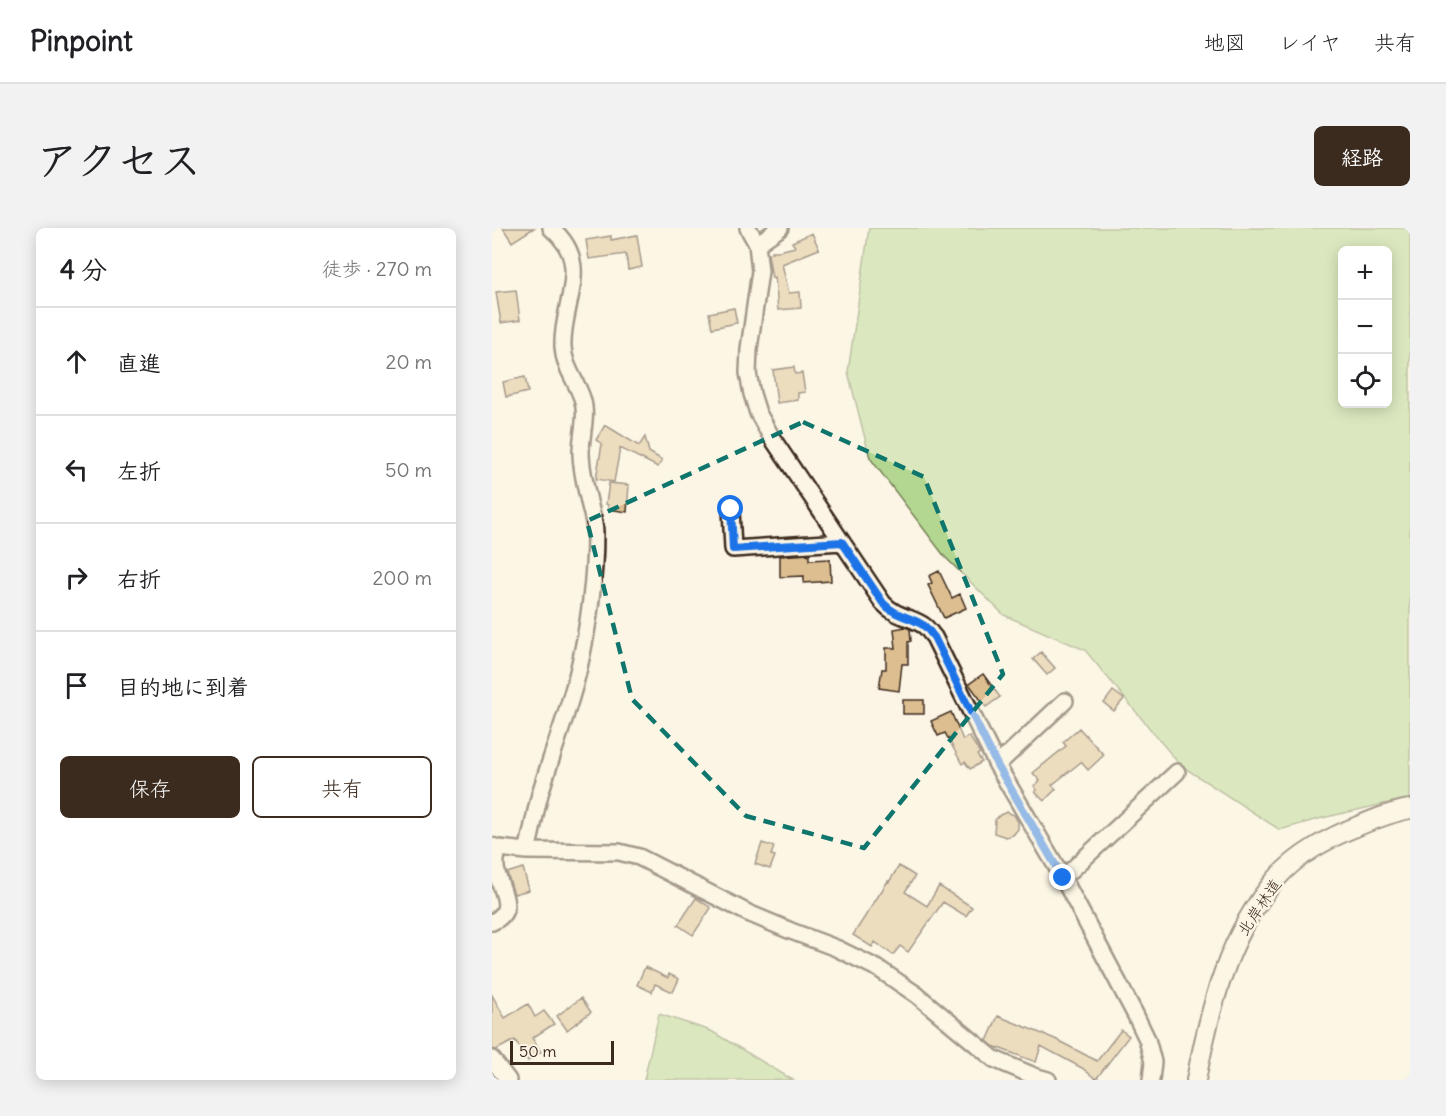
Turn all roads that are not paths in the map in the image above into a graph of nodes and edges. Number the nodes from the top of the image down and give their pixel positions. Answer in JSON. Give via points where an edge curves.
{"nodes":[{"id":1,"x":551,"y":228,"type":"edge"},
{"id":2,"x":748,"y":228,"type":"edge"},
{"id":3,"x":780,"y":228,"type":"edge"},
{"id":4,"x":757,"y":244,"type":"junction"},
{"id":5,"x":731,"y":509,"type":"dead end"},
{"id":6,"x":842,"y":542,"type":"junction"},
{"id":7,"x":1065,"y":701,"type":"dead end"},
{"id":8,"x":997,"y":765,"type":"junction"},
{"id":9,"x":1177,"y":772,"type":"dead end"},
{"id":10,"x":1410,"y":809,"type":"edge"},
{"id":11,"x":495,"y":847,"type":"edge"},
{"id":12,"x":527,"y":851,"type":"junction"},
{"id":13,"x":1063,"y":878,"type":"junction"},
{"id":14,"x":492,"y":922,"type":"edge"},
{"id":15,"x":492,"y":1059,"type":"edge"},
{"id":16,"x":508,"y":1080,"type":"edge"},
{"id":17,"x":1048,"y":1080,"type":"edge"},
{"id":18,"x":1151,"y":1080,"type":"edge"},
{"id":19,"x":1196,"y":1080,"type":"edge"}],
"edges":[{"from":1,"to":12,"type":"street","via":[[568,247],[574,273],[563,345],[564,359],[584,411],[581,452],[595,529],[594,572],[577,673]]},
{"from":2,"to":4,"type":"street"},
{"from":3,"to":4,"type":"street"},
{"from":4,"to":6,"type":"street","via":[[760,271],[748,374],[752,394],[772,438]]},
{"from":5,"to":6,"type":"street","via":[[733,549]]},
{"from":6,"to":8,"type":"street","via":[[883,603],[926,627],[934,637]]},
{"from":7,"to":8,"type":"street"},
{"from":8,"to":13,"type":"street"},
{"from":9,"to":13,"type":"street"},
{"from":10,"to":19,"type":"street","name":"北岸林道","via":[[1346,830],[1318,845],[1278,876],[1233,947],[1217,991]]},
{"from":11,"to":12,"type":"street"},
{"from":11,"to":14,"type":"street","via":[[506,907]]},
{"from":12,"to":17,"type":"street","via":[[619,852],[639,857],[748,913],[879,969],[994,1059]]},
{"from":13,"to":18,"type":"street","via":[[1147,1040],[1153,1062]]},
{"from":15,"to":16,"type":"street"}]}
